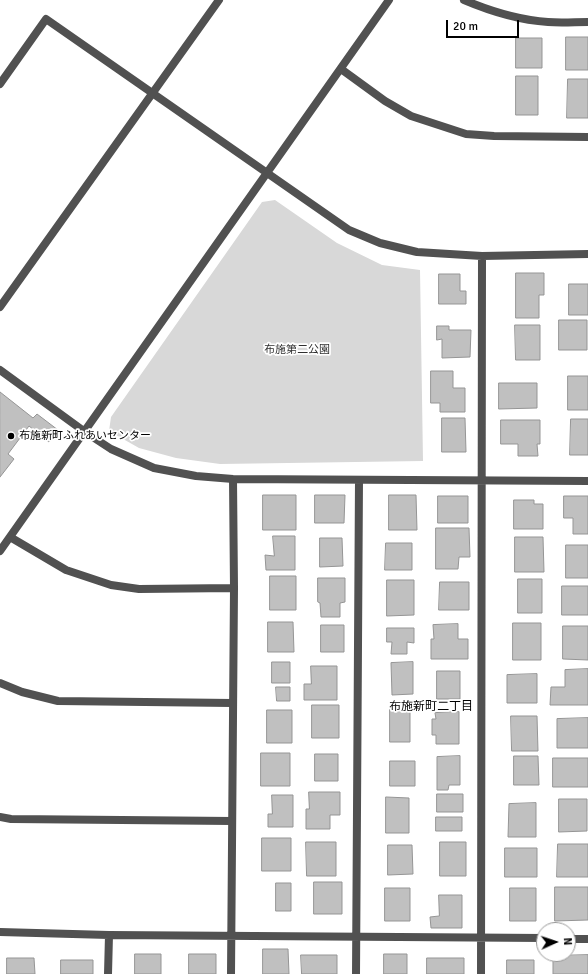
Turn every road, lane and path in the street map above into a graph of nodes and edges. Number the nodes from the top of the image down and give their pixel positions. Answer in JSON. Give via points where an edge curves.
{"nodes":[{"id":1,"x":219,"y":0,"type":"edge"},
{"id":2,"x":389,"y":0,"type":"edge"},
{"id":3,"x":464,"y":0,"type":"edge"},
{"id":4,"x":588,"y":22,"type":"edge"},
{"id":5,"x":341,"y":69,"type":"junction"},
{"id":6,"x":0,"y":84,"type":"edge"},
{"id":7,"x":152,"y":94,"type":"junction"},
{"id":8,"x":588,"y":137,"type":"edge"},
{"id":9,"x":267,"y":174,"type":"junction"},
{"id":10,"x":588,"y":254,"type":"edge"},
{"id":11,"x":482,"y":256,"type":"junction"},
{"id":12,"x":0,"y":307,"type":"edge"},
{"id":13,"x":0,"y":370,"type":"edge"},
{"id":14,"x":84,"y":432,"type":"junction"},
{"id":15,"x":233,"y":479,"type":"junction"},
{"id":16,"x":359,"y":480,"type":"junction"},
{"id":17,"x":482,"y":481,"type":"junction"},
{"id":18,"x":588,"y":481,"type":"edge"},
{"id":19,"x":10,"y":537,"type":"junction"},
{"id":20,"x":0,"y":551,"type":"edge"},
{"id":21,"x":234,"y":588,"type":"junction"},
{"id":22,"x":0,"y":683,"type":"edge"},
{"id":23,"x":232,"y":703,"type":"junction"},
{"id":24,"x":0,"y":817,"type":"edge"},
{"id":25,"x":232,"y":821,"type":"junction"},
{"id":26,"x":0,"y":932,"type":"edge"},
{"id":27,"x":109,"y":935,"type":"junction"},
{"id":28,"x":231,"y":935,"type":"junction"},
{"id":29,"x":356,"y":936,"type":"junction"},
{"id":30,"x":481,"y":938,"type":"junction"},
{"id":31,"x":536,"y":938,"type":"edge"},
{"id":32,"x":576,"y":938,"type":"edge"},
{"id":33,"x":588,"y":939,"type":"edge"},
{"id":34,"x":108,"y":974,"type":"edge"},
{"id":35,"x":231,"y":974,"type":"edge"},
{"id":36,"x":356,"y":974,"type":"edge"},
{"id":37,"x":481,"y":974,"type":"edge"}],
"edges":[{"from":1,"to":7,"type":"street"},
{"from":2,"to":5,"type":"street"},
{"from":3,"to":4,"type":"street","via":[[486,10],[521,18],[547,22]]},
{"from":5,"to":8,"type":"street","via":[[385,101],[412,116],[466,134]]},
{"from":5,"to":9,"type":"street"},
{"from":6,"to":7,"type":"street","via":[[46,19]]},
{"from":7,"to":9,"type":"street"},
{"from":7,"to":12,"type":"street"},
{"from":9,"to":11,"type":"street","via":[[349,230],[380,243],[417,252]]},
{"from":9,"to":14,"type":"street"},
{"from":10,"to":11,"type":"street"},
{"from":11,"to":17,"type":"street"},
{"from":13,"to":14,"type":"street"},
{"from":14,"to":15,"type":"street","via":[[110,448],[154,468],[196,476]]},
{"from":14,"to":19,"type":"street"},
{"from":15,"to":16,"type":"street"},
{"from":15,"to":21,"type":"street"},
{"from":16,"to":17,"type":"street"},
{"from":16,"to":29,"type":"street"},
{"from":17,"to":18,"type":"street"},
{"from":17,"to":30,"type":"street"},
{"from":19,"to":20,"type":"street"},
{"from":19,"to":21,"type":"street","via":[[66,570],[111,586],[139,589]]},
{"from":21,"to":23,"type":"street"},
{"from":22,"to":23,"type":"street","via":[[22,692],[58,701]]},
{"from":23,"to":25,"type":"street"},
{"from":24,"to":25,"type":"street"},
{"from":25,"to":28,"type":"street"},
{"from":26,"to":27,"type":"street"},
{"from":27,"to":28,"type":"street"},
{"from":27,"to":34,"type":"street"},
{"from":28,"to":29,"type":"street"},
{"from":28,"to":35,"type":"street"},
{"from":29,"to":30,"type":"street"},
{"from":29,"to":36,"type":"street"},
{"from":30,"to":31,"type":"street"},
{"from":30,"to":37,"type":"street"},
{"from":32,"to":33,"type":"street"}]}
